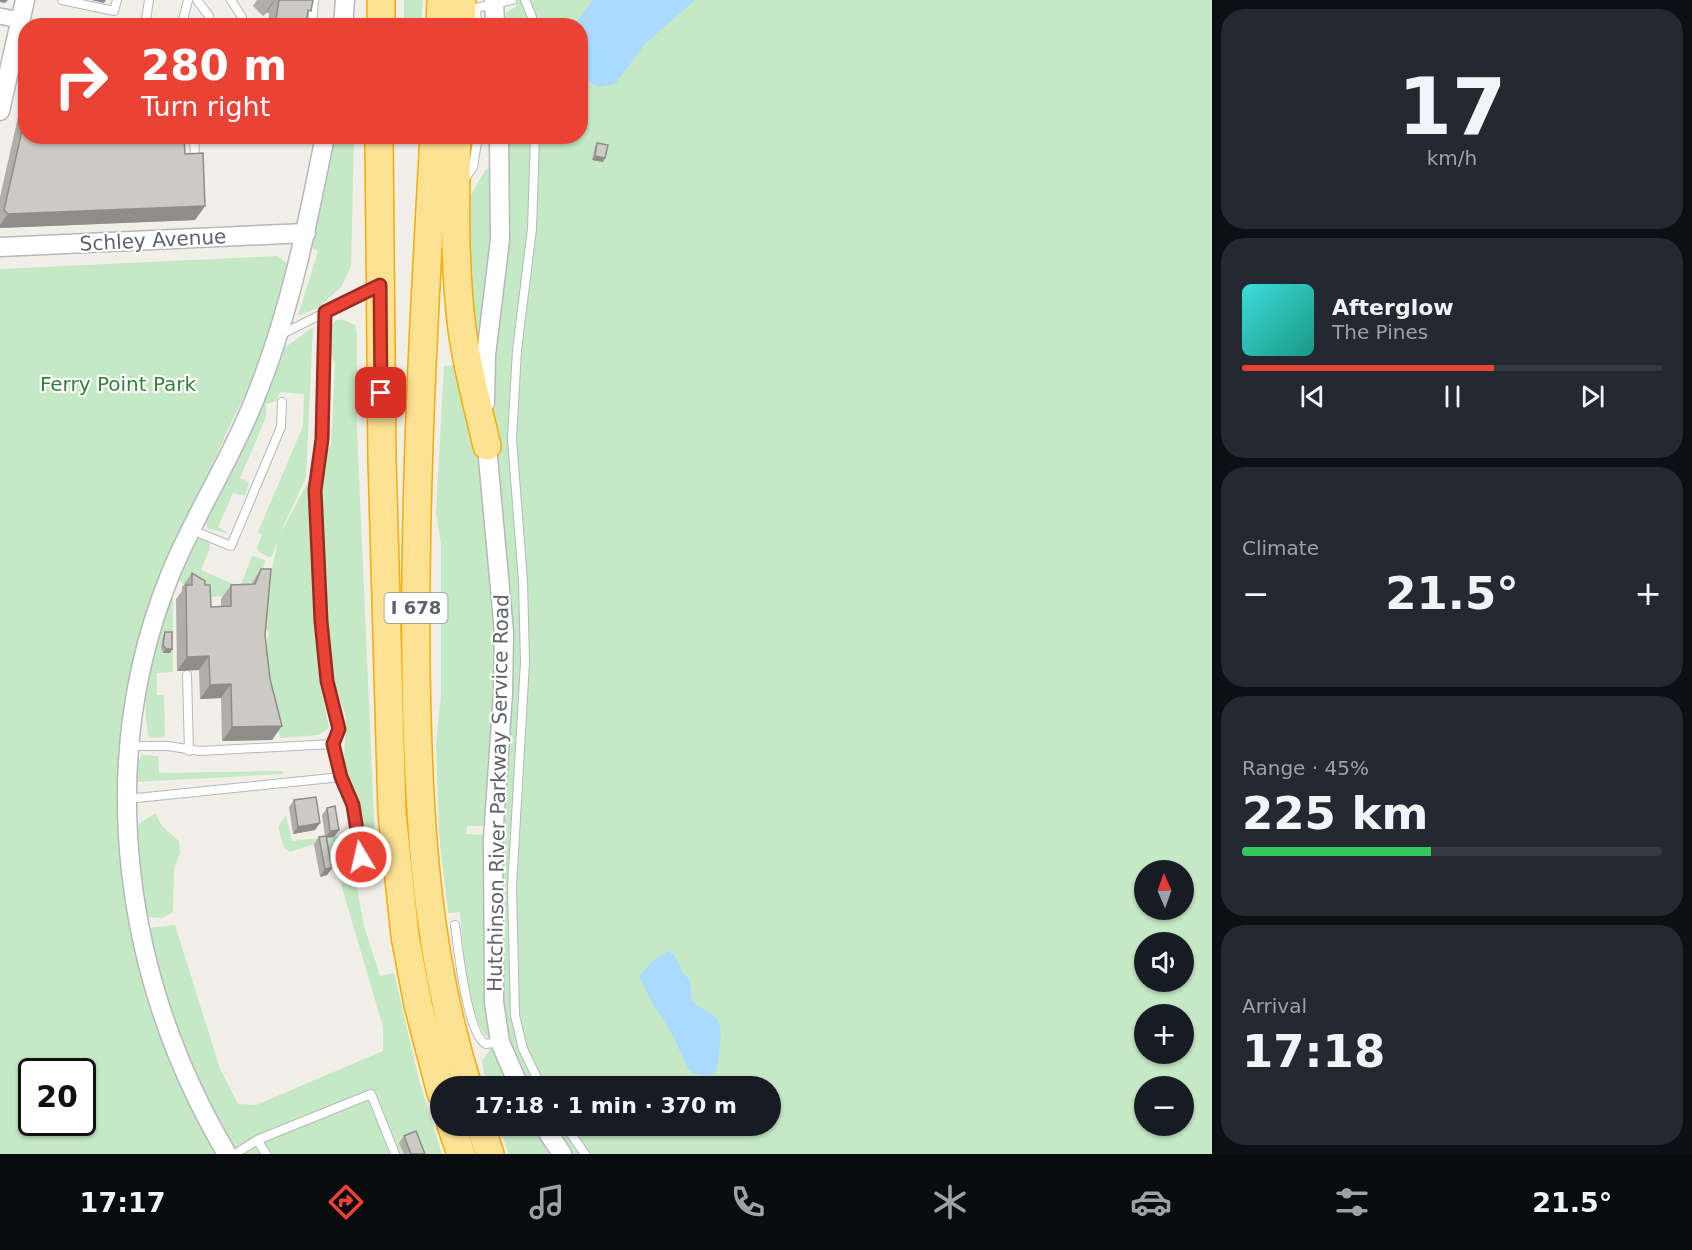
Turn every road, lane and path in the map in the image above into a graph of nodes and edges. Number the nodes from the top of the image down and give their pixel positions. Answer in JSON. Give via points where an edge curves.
{"nodes":[{"id":1,"x":25,"y":0,"type":"edge"},
{"id":2,"x":62,"y":0,"type":"edge"},
{"id":3,"x":117,"y":0,"type":"edge"},
{"id":4,"x":149,"y":0,"type":"edge"},
{"id":5,"x":188,"y":0,"type":"edge"},
{"id":6,"x":197,"y":0,"type":"edge"},
{"id":7,"x":231,"y":0,"type":"edge"},
{"id":8,"x":314,"y":0,"type":"edge"},
{"id":9,"x":345,"y":0,"type":"edge"},
{"id":10,"x":381,"y":0,"type":"edge"},
{"id":11,"x":512,"y":0,"type":"edge"},
{"id":12,"x":525,"y":0,"type":"edge"},
{"id":13,"x":494,"y":1,"type":"edge"},
{"id":14,"x":458,"y":12,"type":"edge"},
{"id":15,"x":0,"y":16,"type":"edge"},
{"id":16,"x":23,"y":18,"type":"edge"},
{"id":17,"x":146,"y":18,"type":"edge"},
{"id":18,"x":184,"y":18,"type":"edge"},
{"id":19,"x":209,"y":18,"type":"edge"},
{"id":20,"x":242,"y":18,"type":"edge"},
{"id":21,"x":313,"y":18,"type":"edge"},
{"id":22,"x":344,"y":18,"type":"edge"},
{"id":23,"x":381,"y":18,"type":"edge"},
{"id":24,"x":495,"y":18,"type":"edge"},
{"id":25,"x":532,"y":18,"type":"edge"},
{"id":26,"x":18,"y":28,"type":"edge"},
{"id":27,"x":18,"y":42,"type":"edge"},
{"id":28,"x":0,"y":111,"type":"edge"},
{"id":29,"x":194,"y":144,"type":"edge"},
{"id":30,"x":323,"y":144,"type":"edge"},
{"id":31,"x":379,"y":144,"type":"edge"},
{"id":32,"x":435,"y":144,"type":"edge"},
{"id":33,"x":455,"y":144,"type":"edge"},
{"id":34,"x":477,"y":144,"type":"edge"},
{"id":35,"x":499,"y":144,"type":"edge"},
{"id":36,"x":535,"y":144,"type":"edge"},
{"id":37,"x":195,"y":158,"type":"edge"},
{"id":38,"x":444,"y":191,"type":"junction"},
{"id":39,"x":306,"y":233,"type":"junction"},
{"id":40,"x":0,"y":247,"type":"edge"},
{"id":41,"x":380,"y":285,"type":"junction"},
{"id":42,"x":325,"y":312,"type":"junction"},
{"id":43,"x":277,"y":336,"type":"junction"},
{"id":44,"x":282,"y":402,"type":"dead end"},
{"id":45,"x":487,"y":446,"type":"junction"},
{"id":46,"x":192,"y":530,"type":"junction"},
{"id":47,"x":187,"y":675,"type":"dead end"},
{"id":48,"x":333,"y":744,"type":"junction"},
{"id":49,"x":129,"y":746,"type":"junction"},
{"id":50,"x":189,"y":751,"type":"junction"},
{"id":51,"x":341,"y":777,"type":"junction"},
{"id":52,"x":127,"y":799,"type":"junction"},
{"id":53,"x":361,"y":857,"type":"dead end"},
{"id":54,"x":455,"y":924,"type":"dead end"},
{"id":55,"x":500,"y":1042,"type":"junction"},
{"id":56,"x":437,"y":1076,"type":"edge"},
{"id":57,"x":466,"y":1076,"type":"edge"},
{"id":58,"x":515,"y":1076,"type":"edge"},
{"id":59,"x":536,"y":1076,"type":"edge"},
{"id":60,"x":455,"y":1136,"type":"edge"},
{"id":61,"x":484,"y":1136,"type":"edge"},
{"id":62,"x":550,"y":1136,"type":"edge"},
{"id":63,"x":573,"y":1136,"type":"edge"},
{"id":64,"x":257,"y":1140,"type":"junction"},
{"id":65,"x":227,"y":1154,"type":"edge"},
{"id":66,"x":235,"y":1154,"type":"edge"},
{"id":67,"x":266,"y":1154,"type":"edge"},
{"id":68,"x":395,"y":1154,"type":"edge"},
{"id":69,"x":461,"y":1154,"type":"edge"},
{"id":70,"x":490,"y":1154,"type":"edge"},
{"id":71,"x":562,"y":1154,"type":"edge"},
{"id":72,"x":585,"y":1154,"type":"edge"}],
"edges":[{"from":1,"to":16,"type":"street"},
{"from":2,"to":3,"type":"lane","via":[[114,11]]},
{"from":4,"to":17,"type":"lane"},
{"from":5,"to":18,"type":"lane"},
{"from":6,"to":19,"type":"lane"},
{"from":7,"to":20,"type":"lane"},
{"from":8,"to":21,"type":"lane"},
{"from":9,"to":22,"type":"street"},
{"from":10,"to":23,"type":"highway"},
{"from":11,"to":13,"type":"lane"},
{"from":12,"to":25,"type":"lane"},
{"from":13,"to":14,"type":"lane"},
{"from":13,"to":24,"type":"street"},
{"from":15,"to":26,"type":"street"},
{"from":27,"to":28,"type":"street"},
{"from":29,"to":37,"type":"lane"},
{"from":30,"to":39,"type":"street"},
{"from":31,"to":41,"type":"highway","number":"I 678"},
{"from":32,"to":38,"type":"highway","number":"I 678"},
{"from":33,"to":38,"type":"highway"},
{"from":34,"to":38,"type":"lane","via":[[473,167],[466,179]]},
{"from":35,"to":45,"type":"street","name":"Hutchinson River Parkway Service Road","via":[[501,233],[485,370]]},
{"from":36,"to":59,"type":"lane","via":[[531,249],[512,439],[525,662],[512,887],[515,1015],[523,1049]]},
{"from":38,"to":45,"type":"highway","via":[[462,329]]},
{"from":38,"to":57,"type":"highway","number":"I 678","via":[[417,526],[416,692],[427,893],[441,976]]},
{"from":39,"to":40,"type":"street","name":"Schley Avenue"},
{"from":39,"to":43,"type":"street"},
{"from":41,"to":42,"type":"lane"},
{"from":41,"to":56,"type":"highway","number":"I 678","via":[[393,823],[407,948]]},
{"from":42,"to":43,"type":"lane"},
{"from":42,"to":48,"type":"lane","via":[[322,439],[315,511],[323,651],[339,729]]},
{"from":43,"to":46,"type":"street","via":[[254,402]]},
{"from":44,"to":46,"type":"lane","via":[[281,427],[231,546]]},
{"from":45,"to":55,"type":"street","name":"Hutchinson River Parkway Service Road","via":[[504,632],[493,854],[494,992]]},
{"from":46,"to":49,"type":"street","via":[[170,575],[143,660]]},
{"from":47,"to":50,"type":"lane"},
{"from":48,"to":50,"type":"lane"},
{"from":48,"to":51,"type":"lane"},
{"from":49,"to":50,"type":"lane","via":[[168,746]]},
{"from":49,"to":52,"type":"street"},
{"from":51,"to":52,"type":"lane"},
{"from":51,"to":53,"type":"lane","via":[[353,805]]},
{"from":52,"to":65,"type":"street","via":[[134,894],[149,973],[179,1060]]},
{"from":54,"to":55,"type":"lane","via":[[477,1036],[486,1044]]},
{"from":55,"to":58,"type":"street","name":"Hutchinson River Parkway Service Road"},
{"from":60,"to":69,"type":"highway"},
{"from":61,"to":70,"type":"highway"},
{"from":62,"to":71,"type":"street"},
{"from":63,"to":72,"type":"lane"},
{"from":64,"to":66,"type":"lane"},
{"from":64,"to":67,"type":"lane"},
{"from":64,"to":68,"type":"lane","via":[[371,1094]]}]}
